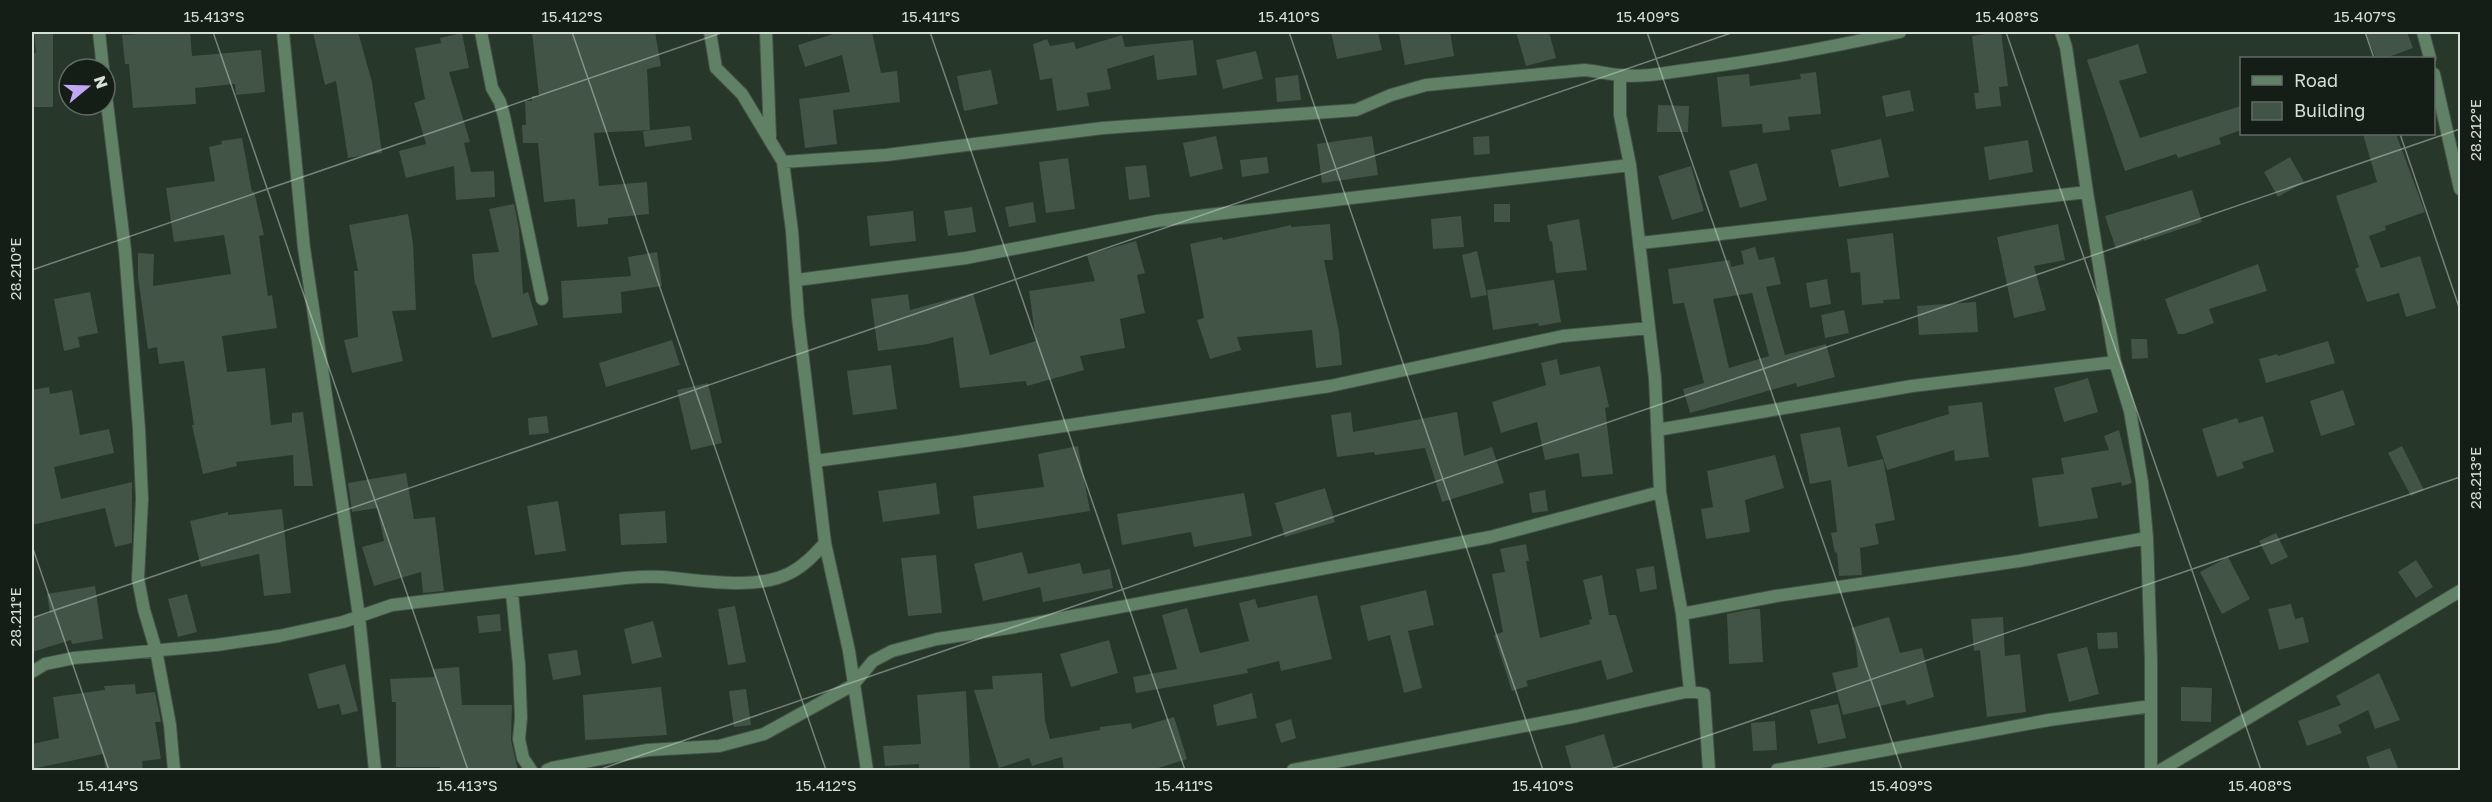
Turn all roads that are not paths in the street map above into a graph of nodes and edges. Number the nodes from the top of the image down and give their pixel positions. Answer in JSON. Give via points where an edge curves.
{"nodes":[{"id":1,"x":99,"y":32,"type":"edge"},
{"id":2,"x":283,"y":32,"type":"edge"},
{"id":3,"x":482,"y":32,"type":"edge"},
{"id":4,"x":710,"y":32,"type":"edge"},
{"id":5,"x":766,"y":32,"type":"edge"},
{"id":6,"x":1900,"y":32,"type":"edge"},
{"id":7,"x":2061,"y":32,"type":"edge"},
{"id":8,"x":2424,"y":32,"type":"edge"},
{"id":9,"x":102,"y":57,"type":"edge"},
{"id":10,"x":2430,"y":57,"type":"edge"},
{"id":11,"x":1620,"y":75,"type":"junction"},
{"id":12,"x":2435,"y":83,"type":"edge"},
{"id":13,"x":109,"y":117,"type":"edge"},
{"id":14,"x":770,"y":138,"type":"junction"},
{"id":15,"x":783,"y":162,"type":"junction"},
{"id":16,"x":1630,"y":165,"type":"junction"},
{"id":17,"x":2460,"y":189,"type":"edge"},
{"id":18,"x":2087,"y":192,"type":"junction"},
{"id":19,"x":1641,"y":243,"type":"junction"},
{"id":20,"x":797,"y":280,"type":"junction"},
{"id":21,"x":542,"y":299,"type":"dead end"},
{"id":22,"x":1649,"y":328,"type":"junction"},
{"id":23,"x":2115,"y":362,"type":"junction"},
{"id":24,"x":1657,"y":430,"type":"junction"},
{"id":25,"x":815,"y":461,"type":"junction"},
{"id":26,"x":1660,"y":492,"type":"junction"},
{"id":27,"x":2147,"y":538,"type":"junction"},
{"id":28,"x":825,"y":543,"type":"junction"},
{"id":29,"x":2460,"y":591,"type":"edge"},
{"id":30,"x":512,"y":593,"type":"junction"},
{"id":31,"x":1682,"y":614,"type":"junction"},
{"id":32,"x":359,"y":616,"type":"junction"},
{"id":33,"x":156,"y":650,"type":"junction"},
{"id":34,"x":849,"y":651,"type":"junction"},
{"id":35,"x":873,"y":661,"type":"junction"},
{"id":36,"x":32,"y":672,"type":"edge"},
{"id":37,"x":854,"y":685,"type":"junction"},
{"id":38,"x":1690,"y":691,"type":"junction"},
{"id":39,"x":2151,"y":706,"type":"junction"},
{"id":40,"x":174,"y":771,"type":"edge"},
{"id":41,"x":375,"y":771,"type":"edge"},
{"id":42,"x":531,"y":771,"type":"edge"},
{"id":43,"x":547,"y":771,"type":"edge"},
{"id":44,"x":867,"y":771,"type":"edge"},
{"id":45,"x":1293,"y":771,"type":"edge"},
{"id":46,"x":1708,"y":771,"type":"edge"},
{"id":47,"x":1778,"y":771,"type":"edge"},
{"id":48,"x":2151,"y":771,"type":"edge"},
{"id":49,"x":2161,"y":771,"type":"edge"}],
"edges":[{"from":1,"to":9,"type":"street"},
{"from":2,"to":32,"type":"street","via":[[304,248]]},
{"from":3,"to":21,"type":"street","via":[[492,88],[504,116]]},
{"from":4,"to":14,"type":"street","via":[[716,68],[742,94]]},
{"from":5,"to":14,"type":"street"},
{"from":6,"to":11,"type":"street","via":[[1718,66]]},
{"from":7,"to":18,"type":"street"},
{"from":8,"to":10,"type":"street"},
{"from":11,"to":15,"type":"street","via":[[1584,70],[1521,75],[1426,86],[1356,110],[1103,128],[886,155]]},
{"from":11,"to":16,"type":"street","via":[[1620,115]]},
{"from":12,"to":17,"type":"street"},
{"from":13,"to":33,"type":"street","via":[[125,249],[139,429],[142,499],[138,579]]},
{"from":14,"to":15,"type":"street"},
{"from":15,"to":20,"type":"street"},
{"from":16,"to":19,"type":"street"},
{"from":16,"to":20,"type":"street","via":[[1156,221],[966,258]]},
{"from":18,"to":19,"type":"street"},
{"from":18,"to":23,"type":"street"},
{"from":19,"to":22,"type":"street"},
{"from":20,"to":25,"type":"street"},
{"from":22,"to":24,"type":"street"},
{"from":22,"to":25,"type":"street","via":[[1563,336],[1330,386]]},
{"from":23,"to":24,"type":"street","via":[[1912,386]]},
{"from":23,"to":27,"type":"street","via":[[2130,411]]},
{"from":24,"to":26,"type":"street"},
{"from":25,"to":28,"type":"street"},
{"from":26,"to":31,"type":"street"},
{"from":26,"to":35,"type":"street","via":[[1490,537],[937,639],[892,651]]},
{"from":27,"to":31,"type":"street"},
{"from":27,"to":39,"type":"street"},
{"from":28,"to":30,"type":"street","via":[[800,567],[770,581],[625,578]]},
{"from":28,"to":34,"type":"street"},
{"from":29,"to":49,"type":"street"},
{"from":30,"to":32,"type":"street","via":[[392,605]]},
{"from":30,"to":42,"type":"street","via":[[519,665],[519,739]]},
{"from":31,"to":38,"type":"street"},
{"from":32,"to":33,"type":"street","via":[[279,636]]},
{"from":32,"to":41,"type":"street"},
{"from":33,"to":36,"type":"street","via":[[74,658],[45,664]]},
{"from":33,"to":40,"type":"street"},
{"from":34,"to":35,"type":"street"},
{"from":34,"to":37,"type":"street"},
{"from":35,"to":37,"type":"street"},
{"from":37,"to":43,"type":"street","via":[[764,734],[718,746],[648,750]]},
{"from":37,"to":44,"type":"street"},
{"from":38,"to":45,"type":"street"},
{"from":38,"to":46,"type":"street","via":[[1704,694]]},
{"from":39,"to":47,"type":"street","via":[[2049,720]]},
{"from":39,"to":48,"type":"street"}]}
